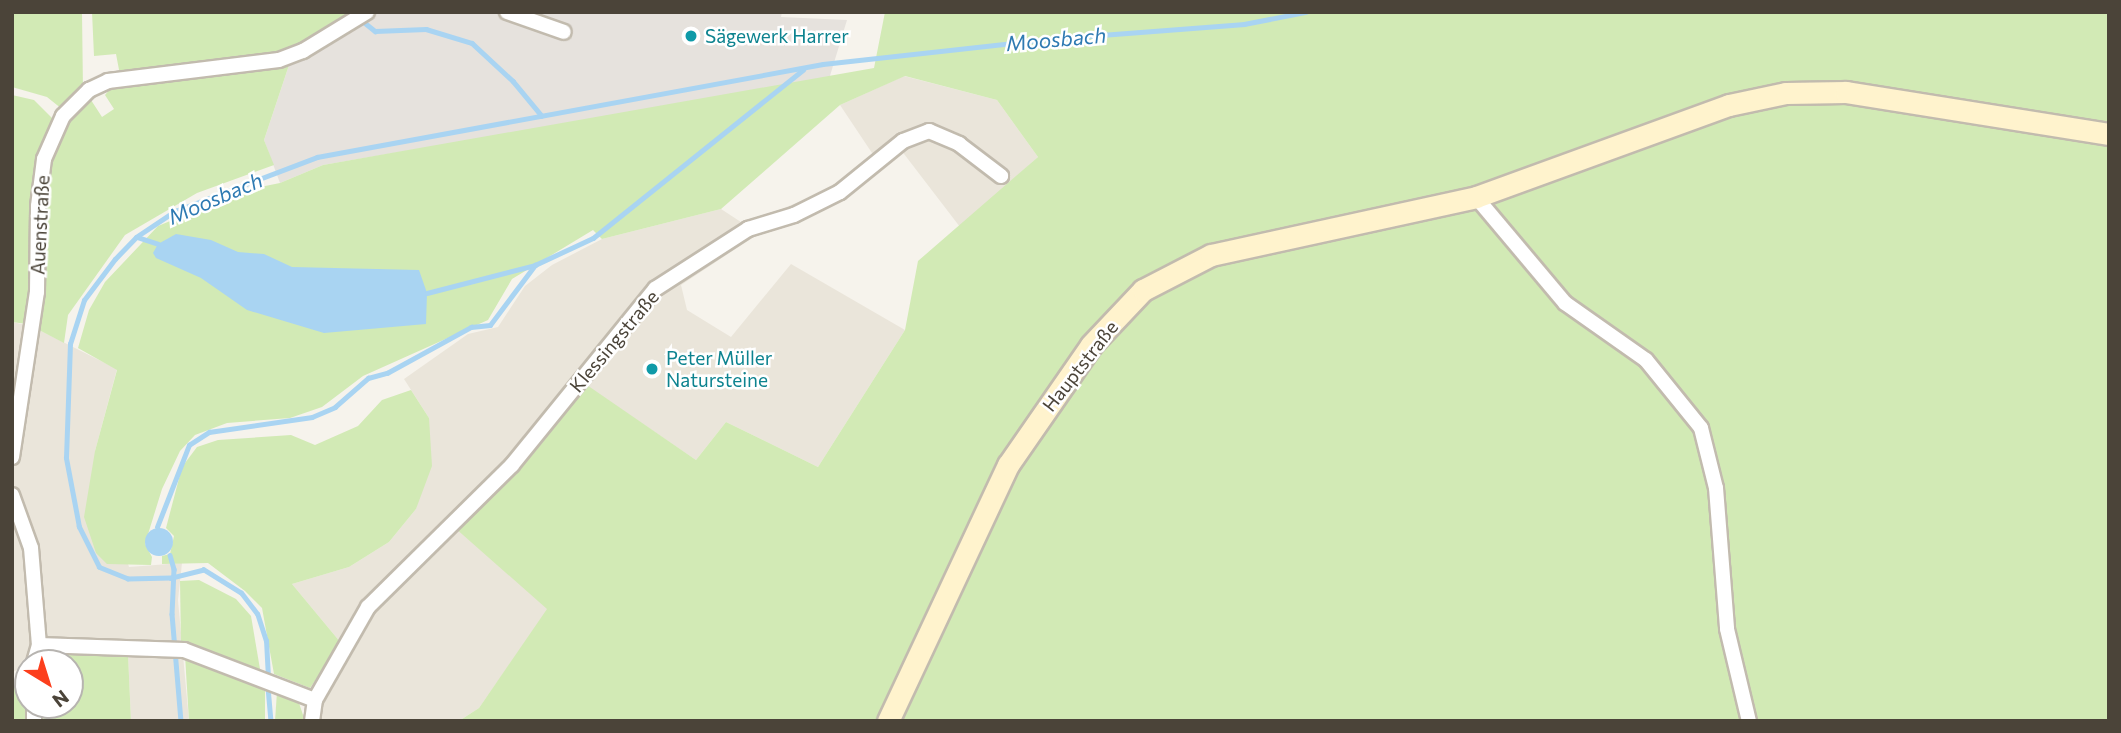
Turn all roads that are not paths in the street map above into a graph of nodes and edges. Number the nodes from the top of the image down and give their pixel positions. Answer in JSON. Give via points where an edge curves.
{"nodes":[{"id":1,"x":507,"y":12,"type":"edge"},
{"id":2,"x":362,"y":16,"type":"edge"},
{"id":3,"x":564,"y":32,"type":"dead end"},
{"id":4,"x":2109,"y":134,"type":"edge"},
{"id":5,"x":1001,"y":176,"type":"dead end"},
{"id":6,"x":1476,"y":197,"type":"junction"},
{"id":7,"x":12,"y":457,"type":"edge"},
{"id":8,"x":12,"y":495,"type":"edge"},
{"id":9,"x":39,"y":645,"type":"junction"},
{"id":10,"x":38,"y":649,"type":"edge"},
{"id":11,"x":315,"y":700,"type":"junction"},
{"id":12,"x":312,"y":721,"type":"edge"},
{"id":13,"x":888,"y":721,"type":"edge"},
{"id":14,"x":1749,"y":721,"type":"edge"}],
"edges":[{"from":1,"to":3,"type":"street"},
{"from":2,"to":7,"type":"street","name":"Auenstraße","via":[[279,60],[108,80],[89,90],[63,116],[44,159],[38,206],[37,292]]},
{"from":4,"to":6,"type":"main road","name":"Hauptstraße","via":[[1846,92],[1786,93],[1729,106]]},
{"from":5,"to":11,"type":"street","name":"Klessingstraße","via":[[959,144],[929,131],[903,141],[840,192],[794,215],[748,229],[655,289],[512,465],[368,607]]},
{"from":6,"to":13,"type":"main road","name":"Hauptstraße","via":[[1211,255],[1143,290],[1091,345],[1008,465]]},
{"from":6,"to":14,"type":"street","via":[[1564,303],[1646,360],[1701,428],[1716,488],[1727,629]]},
{"from":8,"to":9,"type":"street","via":[[31,548]]},
{"from":9,"to":10,"type":"street"},
{"from":9,"to":11,"type":"street","via":[[184,650]]},
{"from":11,"to":12,"type":"street"}]}
